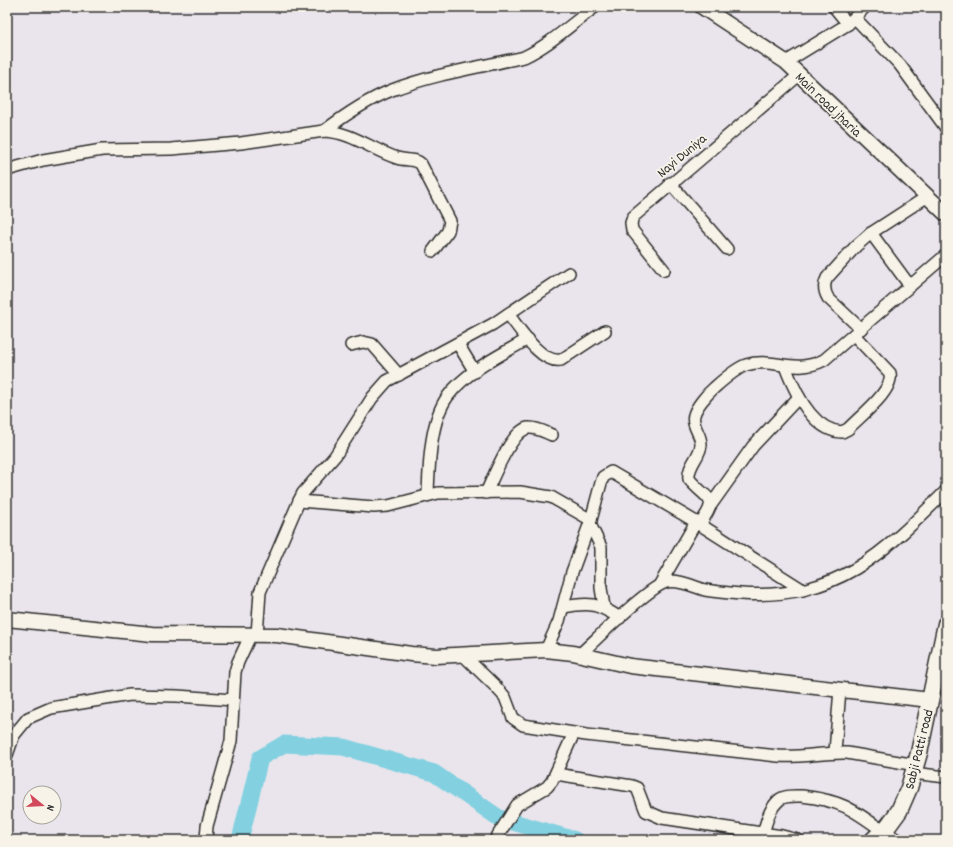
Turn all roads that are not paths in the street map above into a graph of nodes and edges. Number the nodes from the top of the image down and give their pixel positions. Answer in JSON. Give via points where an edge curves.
{"nodes":[{"id":1,"x":595,"y":7,"type":"edge"},
{"id":2,"x":702,"y":7,"type":"edge"},
{"id":3,"x":834,"y":7,"type":"edge"},
{"id":4,"x":865,"y":7,"type":"edge"},
{"id":5,"x":852,"y":21,"type":"junction"},
{"id":6,"x":786,"y":62,"type":"junction"},
{"id":7,"x":799,"y":75,"type":"junction"},
{"id":8,"x":946,"y":128,"type":"edge"},
{"id":9,"x":324,"y":131,"type":"junction"},
{"id":10,"x":7,"y":170,"type":"edge"},
{"id":11,"x":670,"y":183,"type":"junction"},
{"id":12,"x":928,"y":196,"type":"junction"},
{"id":13,"x":946,"y":214,"type":"edge"},
{"id":14,"x":871,"y":234,"type":"junction"},
{"id":15,"x":727,"y":249,"type":"dead end"},
{"id":16,"x":433,"y":251,"type":"dead end"},
{"id":17,"x":946,"y":255,"type":"edge"},
{"id":18,"x":664,"y":270,"type":"dead end"},
{"id":19,"x":569,"y":273,"type":"dead end"},
{"id":20,"x":910,"y":286,"type":"junction"},
{"id":21,"x":508,"y":314,"type":"junction"},
{"id":22,"x":605,"y":331,"type":"dead end"},
{"id":23,"x":857,"y":332,"type":"junction"},
{"id":24,"x":528,"y":339,"type":"junction"},
{"id":25,"x":351,"y":344,"type":"dead end"},
{"id":26,"x":458,"y":344,"type":"junction"},
{"id":27,"x":785,"y":366,"type":"junction"},
{"id":28,"x":475,"y":372,"type":"junction"},
{"id":29,"x":399,"y":375,"type":"junction"},
{"id":30,"x":799,"y":397,"type":"junction"},
{"id":31,"x":552,"y":435,"type":"dead end"},
{"id":32,"x":946,"y":491,"type":"edge"},
{"id":33,"x":486,"y":493,"type":"junction"},
{"id":34,"x":428,"y":494,"type":"junction"},
{"id":35,"x":299,"y":501,"type":"junction"},
{"id":36,"x":711,"y":505,"type":"junction"},
{"id":37,"x":590,"y":522,"type":"junction"},
{"id":38,"x":697,"y":524,"type":"junction"},
{"id":39,"x":660,"y":584,"type":"junction"},
{"id":40,"x":803,"y":590,"type":"junction"},
{"id":41,"x":563,"y":607,"type":"junction"},
{"id":42,"x":604,"y":607,"type":"junction"},
{"id":43,"x":620,"y":618,"type":"junction"},
{"id":44,"x":7,"y":619,"type":"edge"},
{"id":45,"x":946,"y":624,"type":"edge"},
{"id":46,"x":254,"y":634,"type":"junction"},
{"id":47,"x":546,"y":650,"type":"junction"},
{"id":48,"x":463,"y":655,"type":"junction"},
{"id":49,"x":579,"y":655,"type":"junction"},
{"id":50,"x":840,"y":689,"type":"junction"},
{"id":51,"x":234,"y":700,"type":"junction"},
{"id":52,"x":930,"y":700,"type":"junction"},
{"id":53,"x":574,"y":733,"type":"junction"},
{"id":54,"x":835,"y":752,"type":"junction"},
{"id":55,"x":7,"y":754,"type":"edge"},
{"id":56,"x":915,"y":769,"type":"junction"},
{"id":57,"x":556,"y":774,"type":"junction"},
{"id":58,"x":946,"y":777,"type":"edge"},
{"id":59,"x":763,"y":833,"type":"junction"},
{"id":60,"x":881,"y":833,"type":"edge"},
{"id":61,"x":206,"y":840,"type":"edge"},
{"id":62,"x":495,"y":840,"type":"edge"},
{"id":63,"x":798,"y":840,"type":"edge"},
{"id":64,"x":904,"y":840,"type":"edge"}],
"edges":[{"from":1,"to":9,"type":"street","via":[[537,51],[391,90],[369,101]]},
{"from":2,"to":6,"type":"street","name":"Main road jharia"},
{"from":3,"to":5,"type":"street"},
{"from":4,"to":5,"type":"street"},
{"from":5,"to":6,"type":"street"},
{"from":5,"to":8,"type":"street","via":[[900,65]]},
{"from":6,"to":7,"type":"street","name":"Main road jharia"},
{"from":7,"to":11,"type":"street","name":"Nayi Duniya"},
{"from":7,"to":12,"type":"street","name":"Main road jharia"},
{"from":9,"to":10,"type":"street","via":[[241,143],[171,149],[102,150],[43,160]]},
{"from":9,"to":16,"type":"street","via":[[345,134],[396,158],[416,160],[421,164],[450,221],[448,231]]},
{"from":11,"to":15,"type":"street"},
{"from":11,"to":18,"type":"street","name":"Nayi Duniya","via":[[641,208],[631,223],[632,230]]},
{"from":12,"to":13,"type":"street","name":"Main road jharia"},
{"from":12,"to":14,"type":"street"},
{"from":14,"to":20,"type":"street"},
{"from":14,"to":23,"type":"street","via":[[856,246],[824,283],[828,298]]},
{"from":17,"to":20,"type":"street"},
{"from":19,"to":21,"type":"street"},
{"from":20,"to":23,"type":"street"},
{"from":21,"to":24,"type":"street"},
{"from":21,"to":26,"type":"street"},
{"from":22,"to":24,"type":"street","via":[[561,360],[555,361],[542,355]]},
{"from":23,"to":27,"type":"street","via":[[813,366]]},
{"from":23,"to":30,"type":"street","via":[[890,373],[887,390],[842,432],[835,432],[823,425],[809,412]]},
{"from":24,"to":28,"type":"street"},
{"from":25,"to":29,"type":"street","via":[[372,344]]},
{"from":26,"to":28,"type":"street"},
{"from":26,"to":29,"type":"street"},
{"from":27,"to":30,"type":"street"},
{"from":27,"to":36,"type":"street","via":[[754,364],[739,368],[711,391],[695,411],[693,421],[701,442],[700,450],[689,471],[689,479],[708,497]]},
{"from":28,"to":34,"type":"street","via":[[448,396],[442,406],[432,446]]},
{"from":29,"to":35,"type":"street","via":[[387,381],[372,398],[345,442]]},
{"from":30,"to":36,"type":"street","via":[[753,446]]},
{"from":31,"to":33,"type":"street","via":[[537,429],[521,430],[510,444]]},
{"from":32,"to":40,"type":"street","via":[[909,529],[876,556],[849,574],[827,584]]},
{"from":33,"to":34,"type":"street"},
{"from":33,"to":37,"type":"street","via":[[520,492],[551,498],[570,506]]},
{"from":34,"to":35,"type":"street","via":[[388,506],[374,507]]},
{"from":35,"to":46,"type":"street","via":[[262,586]]},
{"from":36,"to":38,"type":"street","via":[[710,510]]},
{"from":37,"to":38,"type":"street","via":[[603,477],[611,472]]},
{"from":37,"to":41,"type":"street","via":[[572,572]]},
{"from":37,"to":42,"type":"street","via":[[601,547]]},
{"from":38,"to":39,"type":"street"},
{"from":38,"to":40,"type":"street"},
{"from":39,"to":40,"type":"street","via":[[678,582],[706,590],[747,594]]},
{"from":39,"to":43,"type":"street"},
{"from":41,"to":42,"type":"street","via":[[584,603]]},
{"from":41,"to":47,"type":"street"},
{"from":42,"to":43,"type":"street"},
{"from":43,"to":49,"type":"street"},
{"from":44,"to":46,"type":"street","via":[[152,634]]},
{"from":45,"to":52,"type":"main road","name":"Sabji Patti road"},
{"from":46,"to":48,"type":"street","via":[[300,637],[411,654]]},
{"from":46,"to":51,"type":"street","via":[[238,662]]},
{"from":47,"to":48,"type":"street"},
{"from":47,"to":49,"type":"street"},
{"from":48,"to":53,"type":"street","via":[[505,697],[513,718],[518,723]]},
{"from":49,"to":50,"type":"street","via":[[630,666]]},
{"from":50,"to":52,"type":"street"},
{"from":50,"to":54,"type":"street"},
{"from":51,"to":55,"type":"street","via":[[130,695],[51,708],[28,718],[14,735]]},
{"from":51,"to":61,"type":"street","via":[[231,741],[210,814]]},
{"from":52,"to":56,"type":"main road","name":"Sabji Patti road"},
{"from":53,"to":54,"type":"street","via":[[778,756],[796,757]]},
{"from":53,"to":57,"type":"street"},
{"from":54,"to":56,"type":"street"},
{"from":56,"to":58,"type":"street"},
{"from":56,"to":60,"type":"main road","name":"Sabji Patti road","via":[[899,811]]},
{"from":57,"to":59,"type":"street","via":[[637,788],[646,811],[662,818]]},
{"from":57,"to":62,"type":"street","via":[[547,787],[523,800],[512,810]]},
{"from":59,"to":60,"type":"street","via":[[772,808],[780,799],[798,796],[825,799],[844,805]]},
{"from":59,"to":63,"type":"street"},
{"from":60,"to":64,"type":"lane"}]}
